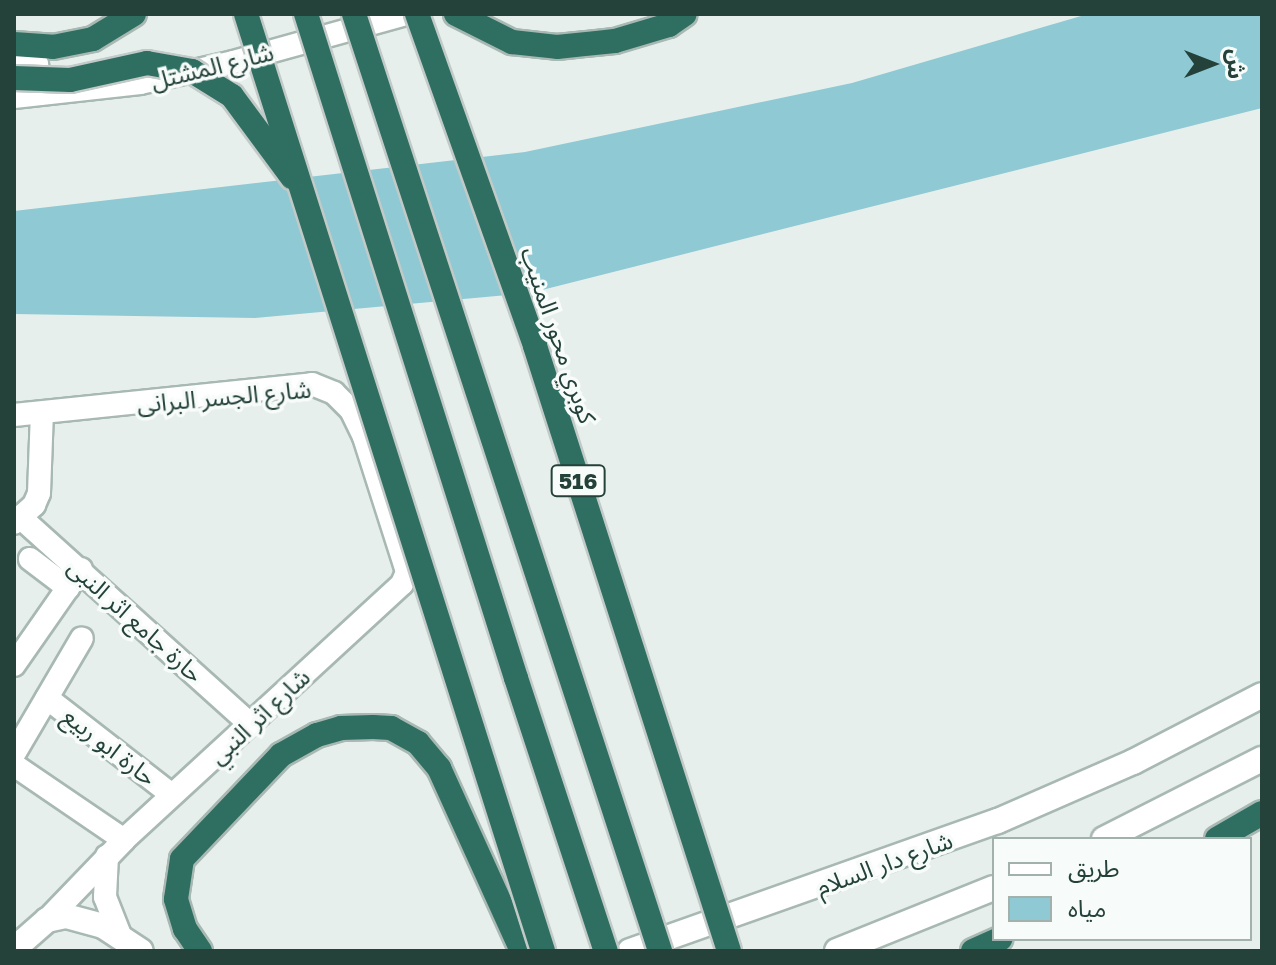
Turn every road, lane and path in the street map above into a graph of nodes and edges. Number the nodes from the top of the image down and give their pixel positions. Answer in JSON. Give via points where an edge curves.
{"nodes":[{"id":1,"x":134,"y":14,"type":"edge"},
{"id":2,"x":246,"y":14,"type":"edge"},
{"id":3,"x":306,"y":14,"type":"edge"},
{"id":4,"x":354,"y":14,"type":"edge"},
{"id":5,"x":406,"y":14,"type":"edge"},
{"id":6,"x":417,"y":14,"type":"edge"},
{"id":7,"x":456,"y":14,"type":"edge"},
{"id":8,"x":685,"y":14,"type":"edge"},
{"id":9,"x":14,"y":44,"type":"edge"},
{"id":10,"x":14,"y":52,"type":"edge"},
{"id":11,"x":14,"y":78,"type":"edge"},
{"id":12,"x":42,"y":94,"type":"junction"},
{"id":13,"x":14,"y":97,"type":"edge"},
{"id":14,"x":299,"y":187,"type":"junction"},
{"id":15,"x":42,"y":413,"type":"junction"},
{"id":16,"x":14,"y":415,"type":"edge"},
{"id":17,"x":17,"y":520,"type":"edge"},
{"id":18,"x":30,"y":559,"type":"dead end"},
{"id":19,"x":81,"y":569,"type":"junction"},
{"id":20,"x":407,"y":572,"type":"joint"},
{"id":21,"x":68,"y":588,"type":"junction"},
{"id":22,"x":82,"y":638,"type":"dead end"},
{"id":23,"x":16,"y":658,"type":"edge"},
{"id":24,"x":1262,"y":695,"type":"edge"},
{"id":25,"x":47,"y":698,"type":"junction"},
{"id":26,"x":250,"y":724,"type":"junction"},
{"id":27,"x":14,"y":754,"type":"edge"},
{"id":28,"x":1262,"y":759,"type":"edge"},
{"id":29,"x":14,"y":765,"type":"edge"},
{"id":30,"x":172,"y":795,"type":"junction"},
{"id":31,"x":1262,"y":813,"type":"edge"},
{"id":32,"x":1108,"y":837,"type":"edge"},
{"id":33,"x":1220,"y":837,"type":"edge"},
{"id":34,"x":124,"y":840,"type":"junction"},
{"id":35,"x":107,"y":856,"type":"junction"},
{"id":36,"x":992,"y":889,"type":"edge"},
{"id":37,"x":47,"y":920,"type":"junction"},
{"id":38,"x":120,"y":935,"type":"junction"},
{"id":39,"x":996,"y":941,"type":"edge"},
{"id":40,"x":14,"y":949,"type":"edge"},
{"id":41,"x":141,"y":951,"type":"edge"},
{"id":42,"x":200,"y":951,"type":"edge"},
{"id":43,"x":522,"y":951,"type":"edge"},
{"id":44,"x":543,"y":951,"type":"edge"},
{"id":45,"x":606,"y":951,"type":"edge"},
{"id":46,"x":630,"y":951,"type":"edge"},
{"id":47,"x":660,"y":951,"type":"edge"},
{"id":48,"x":729,"y":951,"type":"edge"},
{"id":49,"x":837,"y":951,"type":"edge"},
{"id":50,"x":973,"y":951,"type":"edge"}],
"edges":[{"from":1,"to":9,"type":"highway","via":[[93,39],[53,47]]},
{"from":2,"to":14,"type":"highway","bridge":true},
{"from":3,"to":45,"type":"highway","bridge":true},
{"from":4,"to":47,"type":"highway","number":"516","bridge":true},
{"from":5,"to":12,"type":"street","name":"شارع المشتل","via":[[171,76]]},
{"from":6,"to":48,"type":"highway","name":"كوبري محور المنيب","number":"516","bridge":true,"via":[[535,346]]},
{"from":7,"to":8,"type":"highway","via":[[512,42],[557,47],[615,41],[669,25]]},
{"from":10,"to":12,"type":"street","via":[[37,64]]},
{"from":11,"to":14,"type":"highway","bridge":true,"via":[[70,80],[147,63],[192,71],[232,96]]},
{"from":12,"to":13,"type":"street","name":"شارع المشتل"},
{"from":14,"to":44,"type":"highway","bridge":true},
{"from":15,"to":16,"type":"street","name":"شارع الجسر البرانى"},
{"from":15,"to":17,"type":"street","via":[[39,493]]},
{"from":15,"to":20,"type":"street","name":"شارع الجسر البرانى","via":[[312,384],[334,393],[351,410],[364,437]]},
{"from":17,"to":19,"type":"street","name":"حارة جامع اثر النبى"},
{"from":18,"to":21,"type":"street"},
{"from":19,"to":21,"type":"street"},
{"from":19,"to":26,"type":"street","name":"حارة جامع اثر النبى"},
{"from":20,"to":26,"type":"street","name":"شارع اثر النبي","via":[[402,584]]},
{"from":21,"to":23,"type":"street"},
{"from":22,"to":25,"type":"street"},
{"from":24,"to":46,"type":"main road","name":"شارع دار السلام","via":[[1133,762],[998,821]]},
{"from":25,"to":27,"type":"street"},
{"from":25,"to":30,"type":"street","name":"حارة ابو ربيع"},
{"from":26,"to":30,"type":"street","name":"شارع اثر النبي"},
{"from":28,"to":32,"type":"main road"},
{"from":29,"to":34,"type":"street"},
{"from":30,"to":34,"type":"street","name":"شارع اثر النبي"},
{"from":31,"to":33,"type":"highway"},
{"from":34,"to":35,"type":"street","name":"شارع اثر النبي"},
{"from":35,"to":37,"type":"street","name":"شارع اثر النبي"},
{"from":35,"to":38,"type":"street","via":[[105,897]]},
{"from":36,"to":49,"type":"main road"},
{"from":37,"to":38,"type":"main road","via":[[85,919]]},
{"from":37,"to":40,"type":"main road"},
{"from":38,"to":41,"type":"main road"},
{"from":39,"to":50,"type":"highway"},
{"from":42,"to":43,"type":"highway","via":[[185,929],[176,899],[182,859],[281,755],[317,735],[373,727],[391,728],[418,743],[439,768]]}]}
